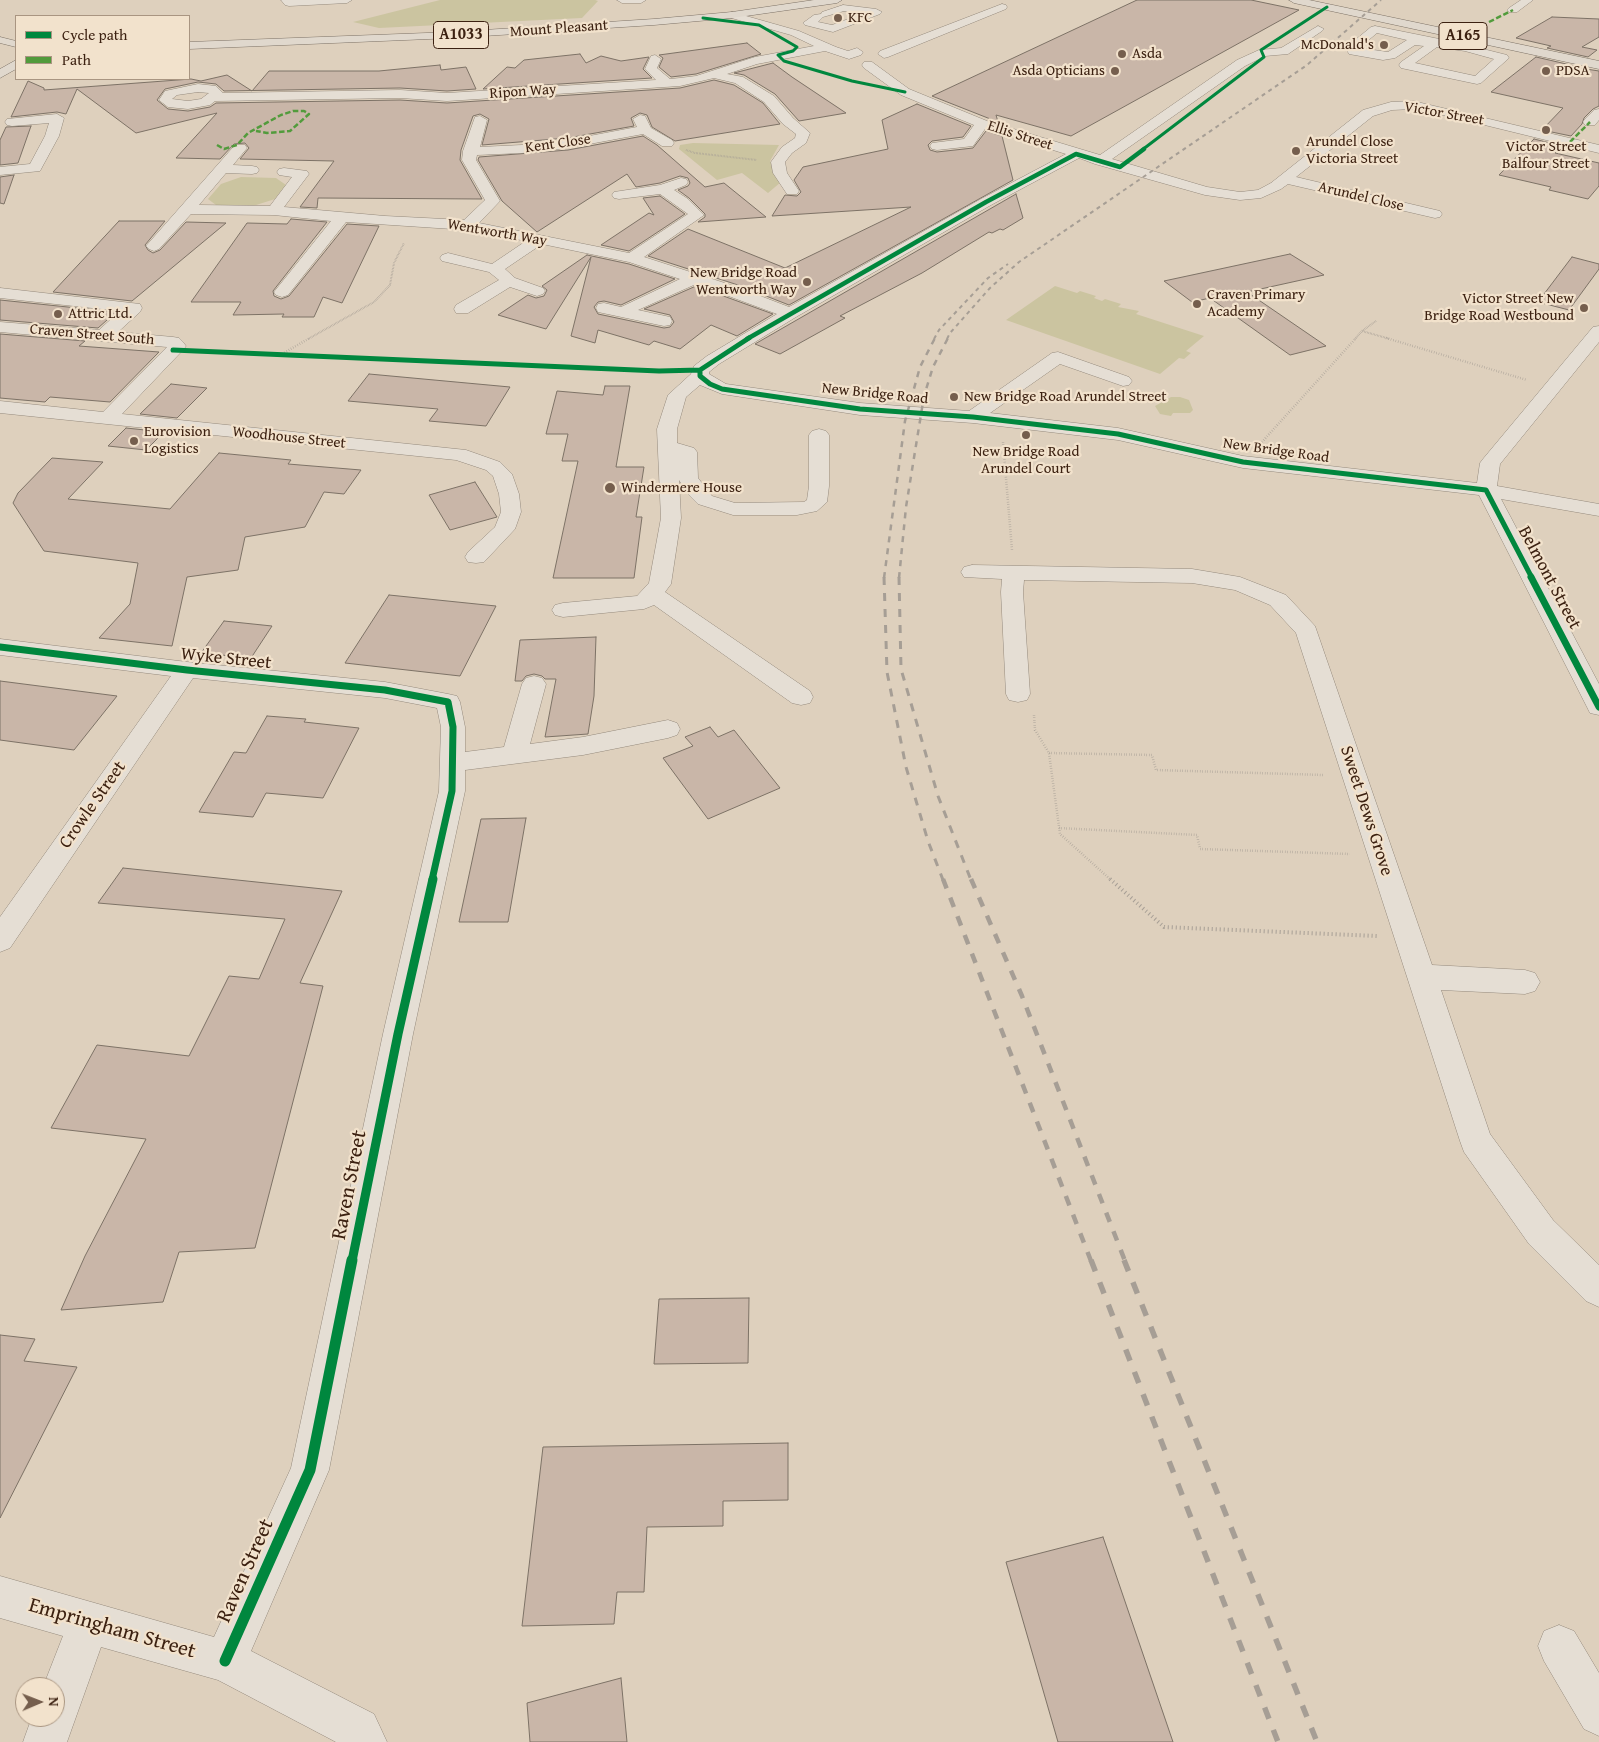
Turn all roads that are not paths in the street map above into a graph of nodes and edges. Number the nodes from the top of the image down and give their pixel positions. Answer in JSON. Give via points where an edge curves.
{"nodes":[{"id":1,"x":286,"y":0,"type":"edge"},
{"id":2,"x":346,"y":0,"type":"edge"},
{"id":3,"x":622,"y":0,"type":"edge"},
{"id":4,"x":641,"y":0,"type":"edge"},
{"id":5,"x":838,"y":0,"type":"edge"},
{"id":6,"x":1294,"y":0,"type":"edge"},
{"id":7,"x":1528,"y":0,"type":"edge"},
{"id":8,"x":1309,"y":1,"type":"edge"},
{"id":9,"x":796,"y":7,"type":"junction"},
{"id":10,"x":1002,"y":7,"type":"dead end"},
{"id":11,"x":1513,"y":10,"type":"dead end"},
{"id":12,"x":732,"y":15,"type":"junction"},
{"id":13,"x":1489,"y":22,"type":"dead end"},
{"id":14,"x":1318,"y":29,"type":"dead end"},
{"id":15,"x":796,"y":33,"type":"junction"},
{"id":16,"x":0,"y":40,"type":"edge"},
{"id":17,"x":1470,"y":42,"type":"junction"},
{"id":18,"x":1433,"y":44,"type":"junction"},
{"id":19,"x":15,"y":45,"type":"edge"},
{"id":20,"x":190,"y":46,"type":"edge"},
{"id":21,"x":829,"y":48,"type":"junction"},
{"id":22,"x":862,"y":52,"type":"junction"},
{"id":23,"x":886,"y":57,"type":"junction"},
{"id":24,"x":655,"y":59,"type":"dead end"},
{"id":25,"x":15,"y":65,"type":"edge"},
{"id":26,"x":868,"y":65,"type":"junction"},
{"id":27,"x":1599,"y":65,"type":"edge"},
{"id":28,"x":0,"y":74,"type":"edge"},
{"id":29,"x":713,"y":74,"type":"junction"},
{"id":30,"x":881,"y":75,"type":"junction"},
{"id":31,"x":335,"y":83,"type":"dead end"},
{"id":32,"x":667,"y":83,"type":"junction"},
{"id":33,"x":428,"y":91,"type":"junction"},
{"id":34,"x":301,"y":96,"type":"junction"},
{"id":35,"x":215,"y":97,"type":"dead end"},
{"id":36,"x":419,"y":108,"type":"dead end"},
{"id":37,"x":480,"y":120,"type":"dead end"},
{"id":38,"x":12,"y":122,"type":"dead end"},
{"id":39,"x":982,"y":124,"type":"junction"},
{"id":40,"x":667,"y":143,"type":"road end"},
{"id":41,"x":937,"y":146,"type":"dead end"},
{"id":42,"x":240,"y":148,"type":"dead end"},
{"id":43,"x":1599,"y":149,"type":"edge"},
{"id":44,"x":470,"y":151,"type":"junction"},
{"id":45,"x":1076,"y":154,"type":"junction"},
{"id":46,"x":1100,"y":161,"type":"junction"},
{"id":47,"x":1304,"y":164,"type":"joint"},
{"id":48,"x":223,"y":169,"type":"junction"},
{"id":49,"x":252,"y":170,"type":"dead end"},
{"id":50,"x":0,"y":171,"type":"edge"},
{"id":51,"x":284,"y":172,"type":"dead end"},
{"id":52,"x":1286,"y":179,"type":"junction"},
{"id":53,"x":685,"y":181,"type":"dead end"},
{"id":54,"x":664,"y":189,"type":"junction"},
{"id":55,"x":792,"y":191,"type":"dead end"},
{"id":56,"x":619,"y":195,"type":"dead end"},
{"id":57,"x":187,"y":209,"type":"junction"},
{"id":58,"x":274,"y":211,"type":"junction"},
{"id":59,"x":1435,"y":214,"type":"dead end"},
{"id":60,"x":343,"y":216,"type":"junction"},
{"id":61,"x":468,"y":225,"type":"junction"},
{"id":62,"x":538,"y":240,"type":"junction"},
{"id":63,"x":154,"y":246,"type":"dead end"},
{"id":64,"x":448,"y":258,"type":"dead end"},
{"id":65,"x":632,"y":258,"type":"junction"},
{"id":66,"x":496,"y":269,"type":"junction"},
{"id":67,"x":696,"y":278,"type":"junction"},
{"id":68,"x":509,"y":281,"type":"junction"},
{"id":69,"x":538,"y":290,"type":"dead end"},
{"id":70,"x":282,"y":292,"type":"dead end"},
{"id":71,"x":0,"y":294,"type":"edge"},
{"id":72,"x":604,"y":308,"type":"dead end"},
{"id":73,"x":462,"y":309,"type":"dead end"},
{"id":74,"x":624,"y":312,"type":"junction"},
{"id":75,"x":790,"y":313,"type":"junction"},
{"id":76,"x":664,"y":321,"type":"dead end"},
{"id":77,"x":0,"y":327,"type":"edge"},
{"id":78,"x":1599,"y":331,"type":"edge"},
{"id":79,"x":103,"y":336,"type":"junction"},
{"id":80,"x":700,"y":376,"type":"junction"},
{"id":81,"x":1124,"y":381,"type":"dead end"},
{"id":82,"x":0,"y":407,"type":"edge"},
{"id":83,"x":973,"y":417,"type":"junction"},
{"id":84,"x":108,"y":418,"type":"junction"},
{"id":85,"x":819,"y":435,"type":"dead end"},
{"id":86,"x":668,"y":449,"type":"junction"},
{"id":87,"x":1486,"y":490,"type":"junction"},
{"id":88,"x":1599,"y":510,"type":"edge"},
{"id":89,"x":476,"y":557,"type":"dead end"},
{"id":90,"x":972,"y":572,"type":"dead end"},
{"id":91,"x":1014,"y":573,"type":"junction"},
{"id":92,"x":656,"y":588,"type":"junction"},
{"id":93,"x":563,"y":610,"type":"dead end"},
{"id":94,"x":0,"y":648,"type":"edge"},
{"id":95,"x":187,"y":670,"type":"junction"},
{"id":96,"x":534,"y":684,"type":"dead end"},
{"id":97,"x":1018,"y":694,"type":"road end"},
{"id":98,"x":801,"y":697,"type":"dead end"},
{"id":99,"x":448,"y":702,"type":"joint"},
{"id":100,"x":1599,"y":707,"type":"edge"},
{"id":101,"x":668,"y":730,"type":"dead end"},
{"id":102,"x":515,"y":755,"type":"junction"},
{"id":103,"x":453,"y":763,"type":"junction"},
{"id":104,"x":0,"y":940,"type":"edge"},
{"id":105,"x":1422,"y":977,"type":"junction"},
{"id":106,"x":1525,"y":982,"type":"dead end"},
{"id":107,"x":1599,"y":1289,"type":"edge"},
{"id":108,"x":0,"y":1597,"type":"edge"},
{"id":109,"x":88,"y":1624,"type":"junction"},
{"id":110,"x":1559,"y":1646,"type":"dead end"},
{"id":111,"x":225,"y":1661,"type":"junction"},
{"id":112,"x":65,"y":1686,"type":"edge"},
{"id":113,"x":1599,"y":1714,"type":"edge"},
{"id":114,"x":50,"y":1727,"type":"edge"},
{"id":115,"x":45,"y":1742,"type":"edge"},
{"id":116,"x":365,"y":1742,"type":"edge"}],
"edges":[{"from":1,"to":2,"type":"street","via":[[289,3]]},
{"from":3,"to":4,"type":"street"},
{"from":5,"to":9,"type":"highway","name":"Mount Pleasant","number":"A1033"},
{"from":6,"to":8,"type":"highway","number":"A165"},
{"from":7,"to":11,"type":"street"},
{"from":8,"to":17,"type":"highway","number":"A165"},
{"from":9,"to":12,"type":"highway","name":"Mount Pleasant","number":"A1033"},
{"from":9,"to":15,"type":"street","via":[[781,15]]},
{"from":10,"to":23,"type":"street"},
{"from":12,"to":15,"type":"street"},
{"from":12,"to":20,"type":"highway","name":"Mount Pleasant","number":"A1033","via":[[461,35]]},
{"from":13,"to":17,"type":"street"},
{"from":14,"to":46,"type":"street","via":[[1284,51],[1262,54],[1241,63]]},
{"from":15,"to":21,"type":"street"},
{"from":16,"to":19,"type":"highway"},
{"from":17,"to":18,"type":"street"},
{"from":17,"to":18,"type":"street","via":[[1503,58],[1477,80],[1405,65]]},
{"from":17,"to":27,"type":"highway","number":"A165"},
{"from":18,"to":18,"type":"street","via":[[1413,41],[1393,54],[1362,53],[1352,48],[1375,29]]},
{"from":21,"to":22,"type":"street"},
{"from":21,"to":29,"type":"street","name":"Ripon Way","via":[[755,61]]},
{"from":22,"to":23,"type":"street"},
{"from":22,"to":26,"type":"street","name":"Ellis Street","via":[[848,58]]},
{"from":23,"to":26,"type":"street"},
{"from":23,"to":30,"type":"street"},
{"from":24,"to":32,"type":"street","via":[[651,69]]},
{"from":25,"to":28,"type":"highway"},
{"from":26,"to":30,"type":"street","name":"Ellis Street"},
{"from":29,"to":32,"type":"street","name":"Ripon Way"},
{"from":29,"to":55,"type":"street","via":[[739,80],[769,100],[803,133],[801,140],[778,162],[780,173]]},
{"from":30,"to":39,"type":"street","name":"Ellis Street","via":[[905,92]]},
{"from":31,"to":34,"type":"street","via":[[310,84]]},
{"from":32,"to":33,"type":"street","name":"Ripon Way","via":[[582,83],[447,97]]},
{"from":33,"to":34,"type":"street","name":"Ripon Way"},
{"from":33,"to":36,"type":"street"},
{"from":34,"to":35,"type":"street","name":"Ripon Way"},
{"from":37,"to":44,"type":"street"},
{"from":38,"to":50,"type":"street","via":[[57,118],[52,136],[35,168]]},
{"from":39,"to":41,"type":"street","via":[[968,143]]},
{"from":39,"to":45,"type":"street","name":"Ellis Street"},
{"from":40,"to":44,"type":"street","name":"Kent Close","via":[[642,124],[568,144]]},
{"from":42,"to":48,"type":"street"},
{"from":43,"to":47,"type":"street","name":"Victor Street","via":[[1452,112],[1391,106],[1368,113]]},
{"from":44,"to":61,"type":"street","via":[[469,160],[493,200]]},
{"from":45,"to":46,"type":"street","name":"Ellis Street"},
{"from":45,"to":75,"type":"street"},
{"from":46,"to":52,"type":"street","name":"Ellis Street","via":[[1205,191],[1240,196],[1261,194]]},
{"from":47,"to":52,"type":"street","name":"Ellis Street"},
{"from":48,"to":49,"type":"street"},
{"from":48,"to":57,"type":"street"},
{"from":51,"to":58,"type":"street","via":[[302,174]]},
{"from":52,"to":59,"type":"street","name":"Arundel Close"},
{"from":53,"to":54,"type":"street"},
{"from":54,"to":56,"type":"street"},
{"from":54,"to":65,"type":"street","via":[[697,215]]},
{"from":57,"to":58,"type":"street","name":"Wentworth Way"},
{"from":57,"to":63,"type":"street"},
{"from":58,"to":60,"type":"street","name":"Wentworth Way"},
{"from":60,"to":61,"type":"street","name":"Wentworth Way"},
{"from":60,"to":70,"type":"street"},
{"from":61,"to":62,"type":"street","name":"Wentworth Way"},
{"from":62,"to":65,"type":"street","name":"Wentworth Way"},
{"from":62,"to":66,"type":"street"},
{"from":64,"to":66,"type":"street"},
{"from":65,"to":67,"type":"street","name":"Wentworth Way"},
{"from":66,"to":68,"type":"street"},
{"from":67,"to":74,"type":"street"},
{"from":67,"to":75,"type":"street","name":"Wentworth Way"},
{"from":68,"to":69,"type":"street"},
{"from":68,"to":73,"type":"street"},
{"from":71,"to":79,"type":"street","via":[[134,308]]},
{"from":72,"to":74,"type":"street"},
{"from":74,"to":76,"type":"street"},
{"from":75,"to":80,"type":"street","via":[[713,360],[700,370]]},
{"from":77,"to":79,"type":"street","name":"Craven Street South"},
{"from":78,"to":87,"type":"street","via":[[1490,463]]},
{"from":79,"to":84,"type":"street","name":"Craven Street South","via":[[173,342],[177,346]]},
{"from":80,"to":83,"type":"street","name":"New Bridge Road","via":[[722,389],[860,409]]},
{"from":80,"to":86,"type":"street","via":[[677,395],[667,429]]},
{"from":81,"to":83,"type":"street","via":[[1058,357]]},
{"from":82,"to":84,"type":"street","name":"Woodhouse Street"},
{"from":83,"to":87,"type":"street","name":"New Bridge Road","via":[[1118,434],[1243,462]]},
{"from":84,"to":89,"type":"street","name":"Woodhouse Street","via":[[459,454],[493,466],[502,474],[511,512],[505,529]]},
{"from":85,"to":86,"type":"street","via":[[817,502],[797,509],[734,509],[706,500],[688,478],[687,452]]},
{"from":86,"to":92,"type":"street","via":[[671,518]]},
{"from":87,"to":88,"type":"street","name":"New Bridge Road"},
{"from":87,"to":100,"type":"street","name":"Belmont Street"},
{"from":90,"to":91,"type":"street","name":"Sweet Dews Grove"},
{"from":91,"to":97,"type":"street","via":[[1012,592]]},
{"from":91,"to":105,"type":"street","name":"Sweet Dews Grove","via":[[1192,576],[1240,584],[1278,600],[1307,631]]},
{"from":92,"to":93,"type":"street","via":[[644,602]]},
{"from":92,"to":98,"type":"street"},
{"from":94,"to":95,"type":"street","name":"Wyke Street"},
{"from":95,"to":99,"type":"street","name":"Wyke Street","via":[[385,690]]},
{"from":95,"to":104,"type":"street","name":"Crowle Street"},
{"from":96,"to":102,"type":"street"},
{"from":99,"to":103,"type":"street","name":"Raven Street","via":[[453,727]]},
{"from":101,"to":102,"type":"street"},
{"from":102,"to":103,"type":"street"},
{"from":103,"to":111,"type":"street","name":"Raven Street","via":[[452,791],[398,1034],[310,1470]]},
{"from":105,"to":106,"type":"street"},
{"from":105,"to":107,"type":"street","name":"Sweet Dews Grove","via":[[1476,1141],[1541,1232]]},
{"from":108,"to":109,"type":"street","name":"Empringham Street"},
{"from":109,"to":111,"type":"street","name":"Empringham Street"},
{"from":109,"to":112,"type":"street"},
{"from":110,"to":113,"type":"street"},
{"from":111,"to":116,"type":"street","name":"Empringham Street","via":[[358,1730]]},
{"from":114,"to":115,"type":"street"}]}
